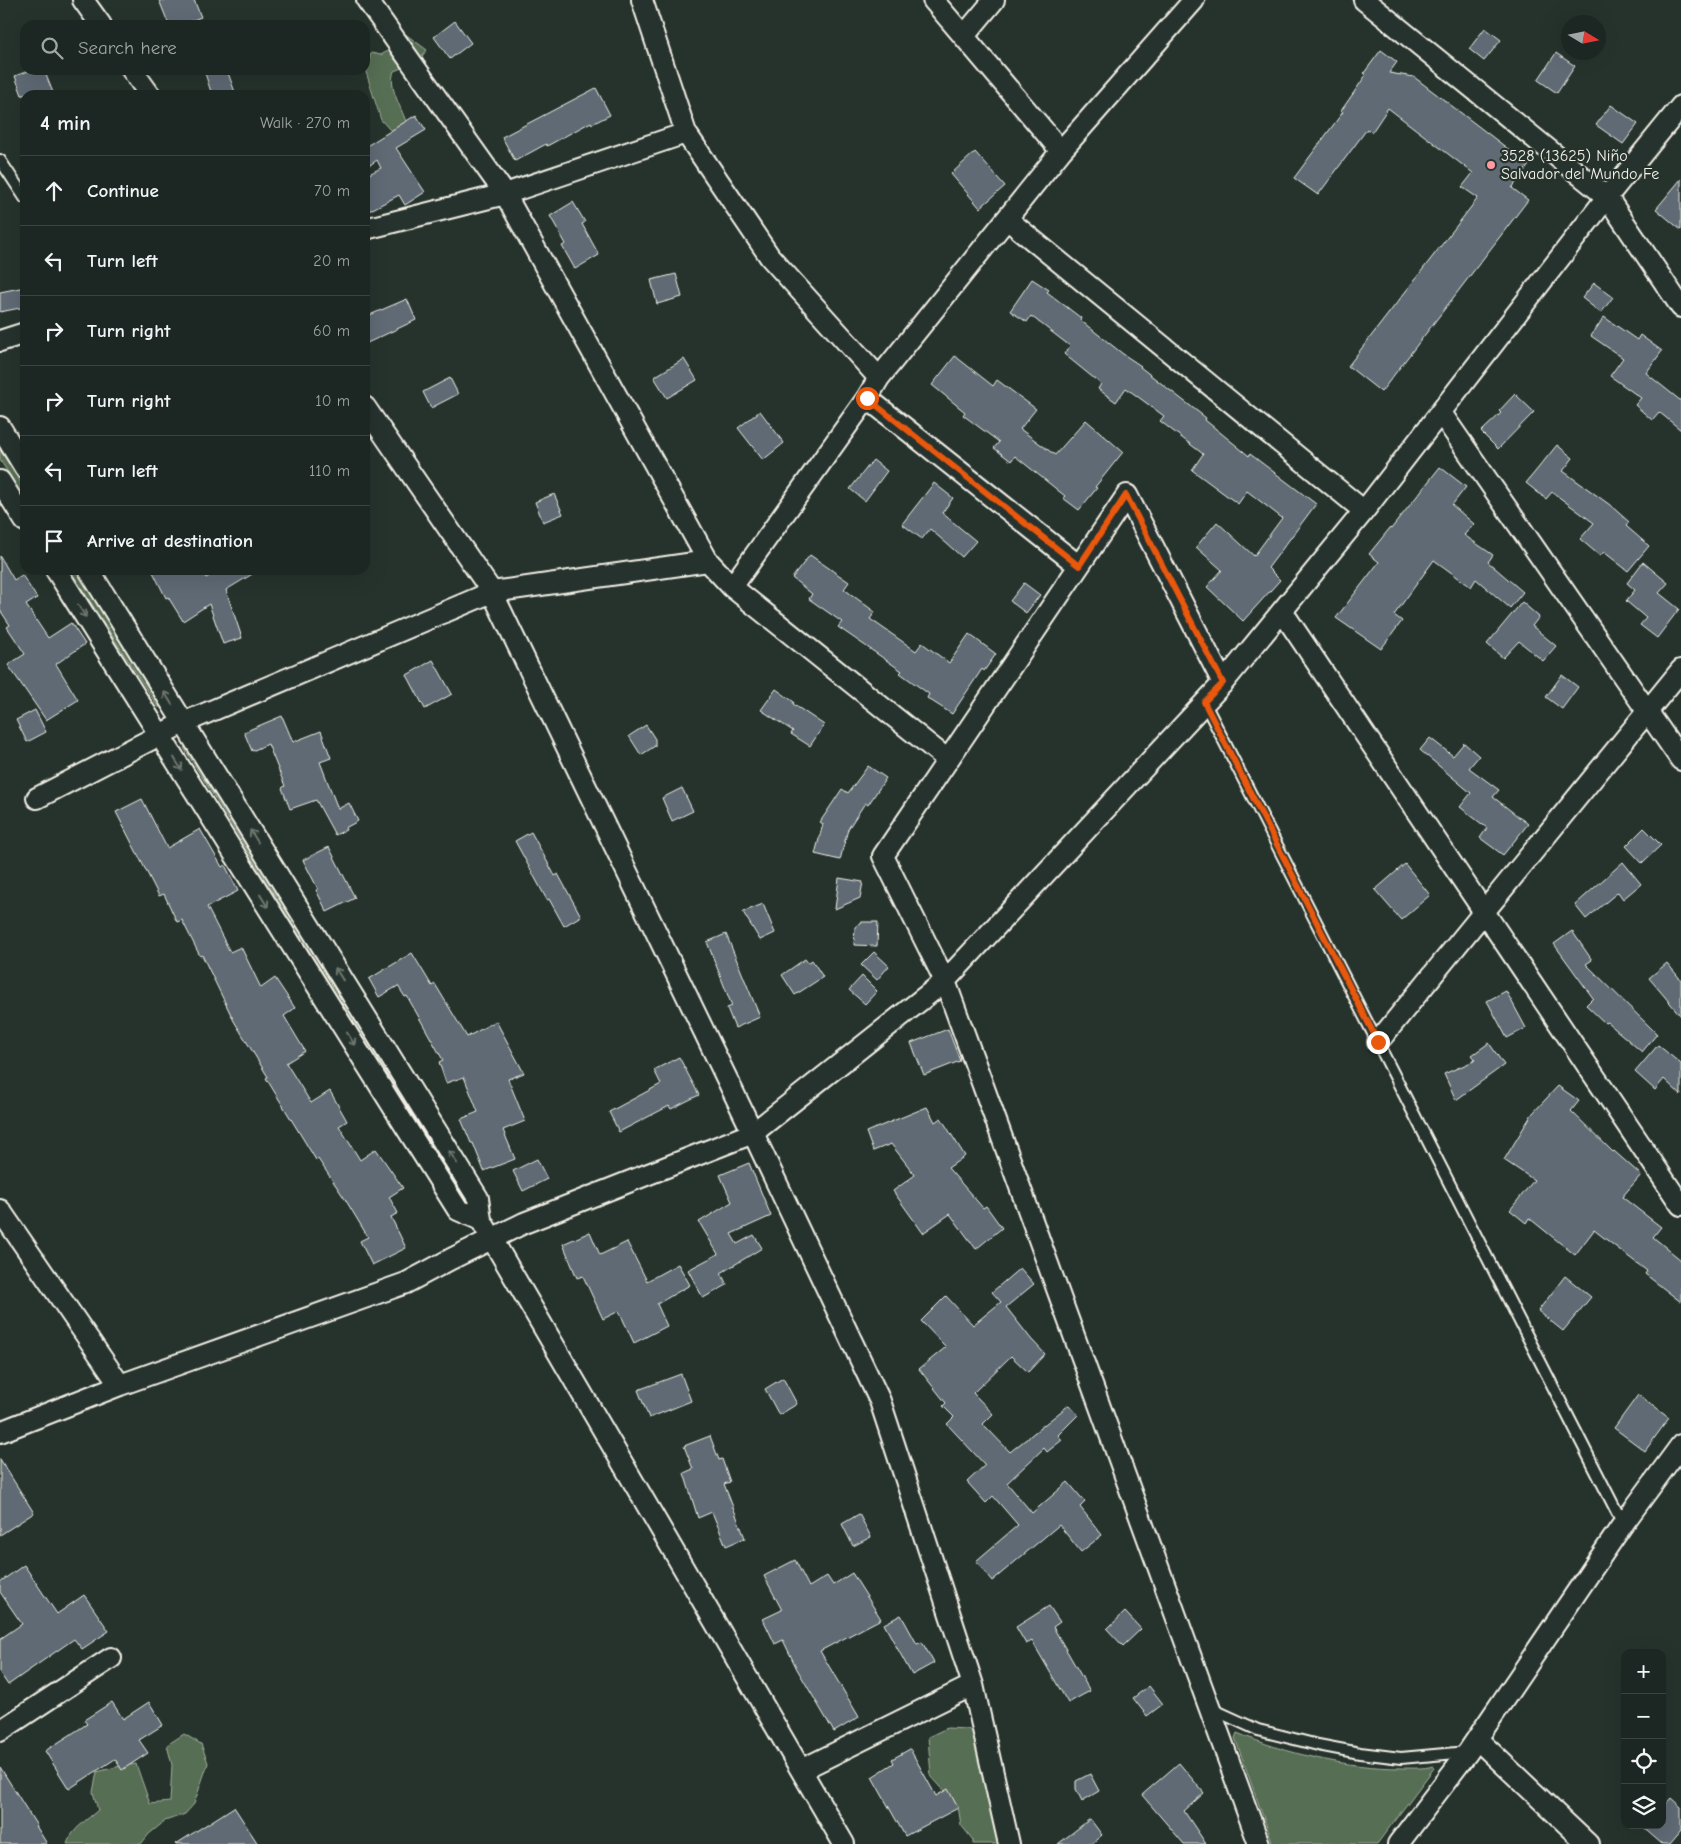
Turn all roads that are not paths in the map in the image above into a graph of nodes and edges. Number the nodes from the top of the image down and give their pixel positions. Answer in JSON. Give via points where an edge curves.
{"nodes":[{"id":1,"x":84,"y":0,"type":"edge"},
{"id":2,"x":367,"y":0,"type":"edge"},
{"id":3,"x":642,"y":0,"type":"edge"},
{"id":4,"x":934,"y":0,"type":"edge"},
{"id":5,"x":994,"y":0,"type":"edge"},
{"id":6,"x":1194,"y":0,"type":"edge"},
{"id":7,"x":1364,"y":0,"type":"edge"},
{"id":8,"x":98,"y":20,"type":"edge"},
{"id":9,"x":964,"y":36,"type":"junction"},
{"id":10,"x":136,"y":75,"type":"edge"},
{"id":11,"x":146,"y":90,"type":"edge"},
{"id":12,"x":1681,"y":106,"type":"edge"},
{"id":13,"x":686,"y":133,"type":"junction"},
{"id":14,"x":1061,"y":151,"type":"junction"},
{"id":15,"x":0,"y":160,"type":"edge"},
{"id":16,"x":20,"y":190,"type":"edge"},
{"id":17,"x":505,"y":194,"type":"junction"},
{"id":18,"x":1607,"y":197,"type":"junction"},
{"id":19,"x":1007,"y":219,"type":"junction"},
{"id":20,"x":370,"y":228,"type":"edge"},
{"id":21,"x":1681,"y":307,"type":"edge"},
{"id":22,"x":20,"y":334,"type":"edge"},
{"id":23,"x":0,"y":341,"type":"edge"},
{"id":24,"x":879,"y":378,"type":"junction"},
{"id":25,"x":867,"y":398,"type":"junction"},
{"id":26,"x":1441,"y":413,"type":"junction"},
{"id":27,"x":370,"y":414,"type":"edge"},
{"id":28,"x":0,"y":428,"type":"edge"},
{"id":29,"x":20,"y":460,"type":"edge"},
{"id":30,"x":0,"y":481,"type":"edge"},
{"id":31,"x":1364,"y":511,"type":"junction"},
{"id":32,"x":20,"y":513,"type":"edge"},
{"id":33,"x":708,"y":561,"type":"junction"},
{"id":34,"x":1079,"y":566,"type":"junction"},
{"id":35,"x":59,"y":575,"type":"edge"},
{"id":36,"x":91,"y":575,"type":"edge"},
{"id":37,"x":732,"y":587,"type":"junction"},
{"id":38,"x":492,"y":592,"type":"junction"},
{"id":39,"x":1282,"y":611,"type":"junction"},
{"id":40,"x":1681,"y":670,"type":"edge"},
{"id":41,"x":1223,"y":683,"type":"junction"},
{"id":42,"x":1204,"y":702,"type":"junction"},
{"id":43,"x":1647,"y":711,"type":"junction"},
{"id":44,"x":183,"y":723,"type":"junction"},
{"id":45,"x":159,"y":735,"type":"junction"},
{"id":46,"x":948,"y":760,"type":"junction"},
{"id":47,"x":1681,"y":760,"type":"edge"},
{"id":48,"x":37,"y":798,"type":"dead end"},
{"id":49,"x":1484,"y":912,"type":"junction"},
{"id":50,"x":945,"y":981,"type":"junction"},
{"id":51,"x":1378,"y":1042,"type":"junction"},
{"id":52,"x":753,"y":1133,"type":"junction"},
{"id":53,"x":1681,"y":1205,"type":"edge"},
{"id":54,"x":0,"y":1210,"type":"edge"},
{"id":55,"x":481,"y":1220,"type":"junction"},
{"id":56,"x":492,"y":1239,"type":"junction"},
{"id":57,"x":120,"y":1385,"type":"junction"},
{"id":58,"x":0,"y":1432,"type":"edge"},
{"id":59,"x":1681,"y":1445,"type":"edge"},
{"id":60,"x":1624,"y":1524,"type":"junction"},
{"id":61,"x":112,"y":1658,"type":"dead end"},
{"id":62,"x":973,"y":1685,"type":"junction"},
{"id":63,"x":1210,"y":1708,"type":"junction"},
{"id":64,"x":0,"y":1731,"type":"edge"},
{"id":65,"x":1472,"y":1745,"type":"junction"},
{"id":66,"x":801,"y":1770,"type":"junction"},
{"id":67,"x":844,"y":1844,"type":"edge"},
{"id":68,"x":1009,"y":1844,"type":"edge"},
{"id":69,"x":1259,"y":1844,"type":"edge"},
{"id":70,"x":1398,"y":1844,"type":"edge"},
{"id":71,"x":1588,"y":1844,"type":"edge"}],
"edges":[{"from":1,"to":8,"type":"street"},
{"from":2,"to":17,"type":"street"},
{"from":3,"to":13,"type":"street"},
{"from":4,"to":9,"type":"street"},
{"from":5,"to":9,"type":"street"},
{"from":6,"to":14,"type":"street"},
{"from":7,"to":18,"type":"street"},
{"from":9,"to":14,"type":"street"},
{"from":10,"to":11,"type":"street"},
{"from":12,"to":18,"type":"street"},
{"from":13,"to":17,"type":"street"},
{"from":13,"to":24,"type":"street","via":[[770,257]]},
{"from":14,"to":19,"type":"street"},
{"from":15,"to":16,"type":"lane"},
{"from":17,"to":20,"type":"street"},
{"from":17,"to":33,"type":"street"},
{"from":18,"to":21,"type":"street"},
{"from":18,"to":26,"type":"street"},
{"from":19,"to":24,"type":"street"},
{"from":19,"to":31,"type":"street"},
{"from":22,"to":23,"type":"street"},
{"from":24,"to":25,"type":"street"},
{"from":25,"to":34,"type":"street"},
{"from":25,"to":37,"type":"street"},
{"from":26,"to":31,"type":"street"},
{"from":26,"to":43,"type":"street"},
{"from":27,"to":38,"type":"street"},
{"from":28,"to":29,"type":"street"},
{"from":30,"to":32,"type":"street"},
{"from":31,"to":39,"type":"street"},
{"from":33,"to":37,"type":"street"},
{"from":33,"to":38,"type":"street"},
{"from":34,"to":41,"type":"street","via":[[1126,495]]},
{"from":34,"to":46,"type":"street"},
{"from":35,"to":45,"type":"street","one_way":true},
{"from":44,"to":36,"type":"street","one_way":true},
{"from":37,"to":46,"type":"street"},
{"from":38,"to":44,"type":"street"},
{"from":38,"to":52,"type":"street"},
{"from":39,"to":41,"type":"street"},
{"from":39,"to":49,"type":"street"},
{"from":40,"to":43,"type":"street"},
{"from":41,"to":42,"type":"street"},
{"from":42,"to":50,"type":"street"},
{"from":42,"to":51,"type":"lane"},
{"from":43,"to":47,"type":"street"},
{"from":43,"to":49,"type":"street"},
{"from":44,"to":45,"type":"street"},
{"from":55,"to":44,"type":"street","one_way":true,"via":[[478,1198]]},
{"from":45,"to":48,"type":"street"},
{"from":45,"to":55,"type":"street","one_way":true,"via":[[458,1210]]},
{"from":46,"to":50,"type":"street","via":[[883,856]]},
{"from":49,"to":51,"type":"street"},
{"from":49,"to":53,"type":"street"},
{"from":50,"to":52,"type":"street"},
{"from":50,"to":63,"type":"street"},
{"from":51,"to":60,"type":"lane"},
{"from":52,"to":56,"type":"street","via":[[524,1223]]},
{"from":52,"to":62,"type":"street","via":[[880,1401]]},
{"from":54,"to":57,"type":"street"},
{"from":55,"to":56,"type":"street"},
{"from":56,"to":57,"type":"street","via":[[406,1283]]},
{"from":56,"to":66,"type":"street"},
{"from":57,"to":58,"type":"street"},
{"from":59,"to":60,"type":"street"},
{"from":60,"to":65,"type":"street"},
{"from":61,"to":64,"type":"street"},
{"from":62,"to":66,"type":"street"},
{"from":62,"to":68,"type":"street"},
{"from":63,"to":65,"type":"lane","via":[[1258,1730],[1360,1753],[1402,1758]]},
{"from":63,"to":69,"type":"street"},
{"from":65,"to":70,"type":"street"},
{"from":65,"to":71,"type":"street"},
{"from":66,"to":67,"type":"street"}]}
